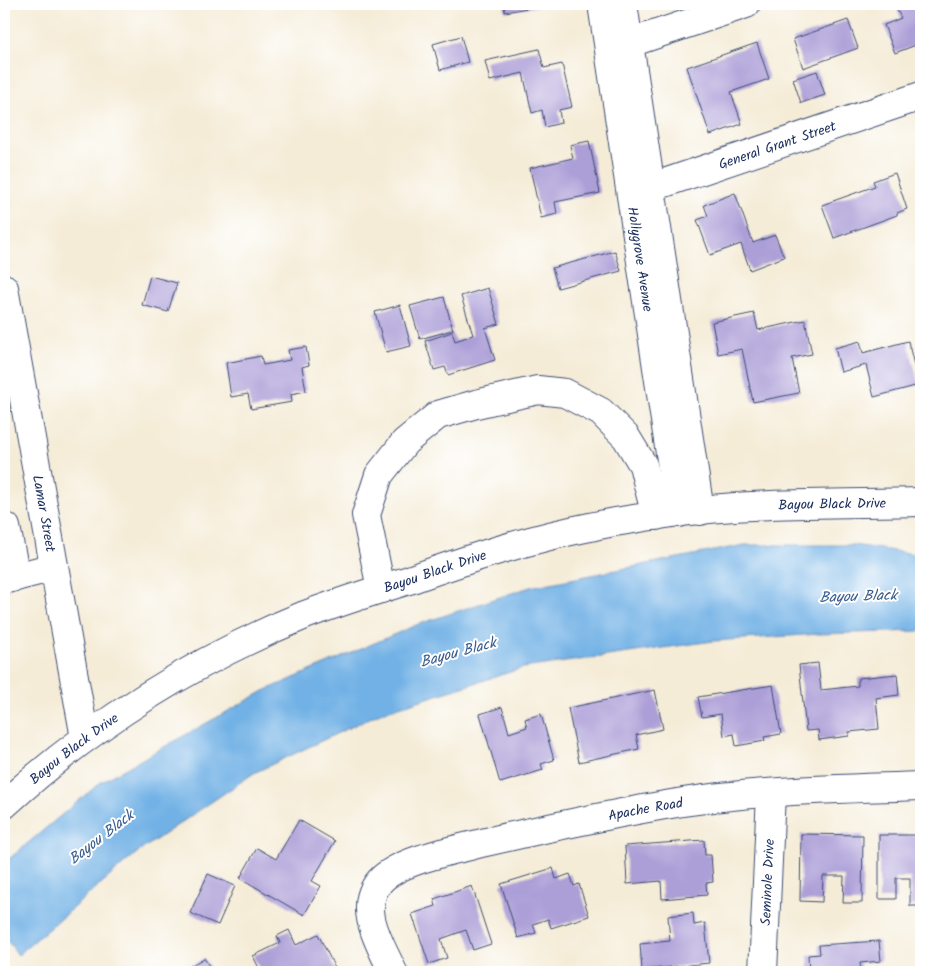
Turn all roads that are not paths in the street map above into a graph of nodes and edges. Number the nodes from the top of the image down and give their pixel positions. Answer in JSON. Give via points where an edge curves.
{"nodes":[{"id":1,"x":602,"y":4,"type":"edge"},
{"id":2,"x":623,"y":4,"type":"edge"},
{"id":3,"x":746,"y":4,"type":"edge"},
{"id":4,"x":619,"y":47,"type":"junction"},
{"id":5,"x":921,"y":96,"type":"edge"},
{"id":6,"x":642,"y":190,"type":"junction"},
{"id":7,"x":4,"y":288,"type":"edge"},
{"id":8,"x":921,"y":502,"type":"edge"},
{"id":9,"x":678,"y":513,"type":"junction"},
{"id":10,"x":45,"y":517,"type":"junction"},
{"id":11,"x":5,"y":527,"type":"edge"},
{"id":12,"x":54,"y":567,"type":"junction"},
{"id":13,"x":10,"y":578,"type":"edge"},
{"id":14,"x":381,"y":589,"type":"junction"},
{"id":15,"x":85,"y":738,"type":"junction"},
{"id":16,"x":921,"y":786,"type":"edge"},
{"id":17,"x":772,"y":793,"type":"junction"},
{"id":18,"x":4,"y":804,"type":"edge"},
{"id":19,"x":393,"y":972,"type":"edge"},
{"id":20,"x":763,"y":972,"type":"edge"}],
"edges":[{"from":1,"to":4,"type":"street","name":"Hollygrove Avenue"},
{"from":2,"to":4,"type":"street","name":"Hollygrove Avenue"},
{"from":3,"to":4,"type":"street"},
{"from":4,"to":6,"type":"street","name":"Hollygrove Avenue"},
{"from":5,"to":6,"type":"street","name":"General Grant Street"},
{"from":6,"to":9,"type":"street","name":"Hollygrove Avenue"},
{"from":7,"to":10,"type":"street","name":"Lamar Street"},
{"from":8,"to":9,"type":"street","name":"Bayou Black Drive","via":[[741,507]]},
{"from":9,"to":14,"type":"street","name":"Bayou Black Drive","via":[[591,526],[542,538]]},
{"from":9,"to":14,"type":"street","via":[[642,465],[626,437],[602,412],[565,393],[538,390],[476,404],[438,415],[405,442],[378,475],[366,515]]},
{"from":10,"to":11,"type":"street"},
{"from":10,"to":12,"type":"street","name":"Lamar Street"},
{"from":11,"to":13,"type":"street"},
{"from":12,"to":13,"type":"street"},
{"from":12,"to":15,"type":"street","name":"Lamar Street"},
{"from":14,"to":15,"type":"street","name":"Bayou Black Drive","via":[[306,615],[230,649],[145,697]]},
{"from":15,"to":18,"type":"street","name":"Bayou Black Drive"},
{"from":16,"to":17,"type":"street","name":"Apache Road"},
{"from":17,"to":19,"type":"street","name":"Apache Road","via":[[684,802],[580,820],[407,863],[380,880],[372,895],[370,913],[377,939]]},
{"from":17,"to":20,"type":"street","name":"Seminole Drive"}]}
